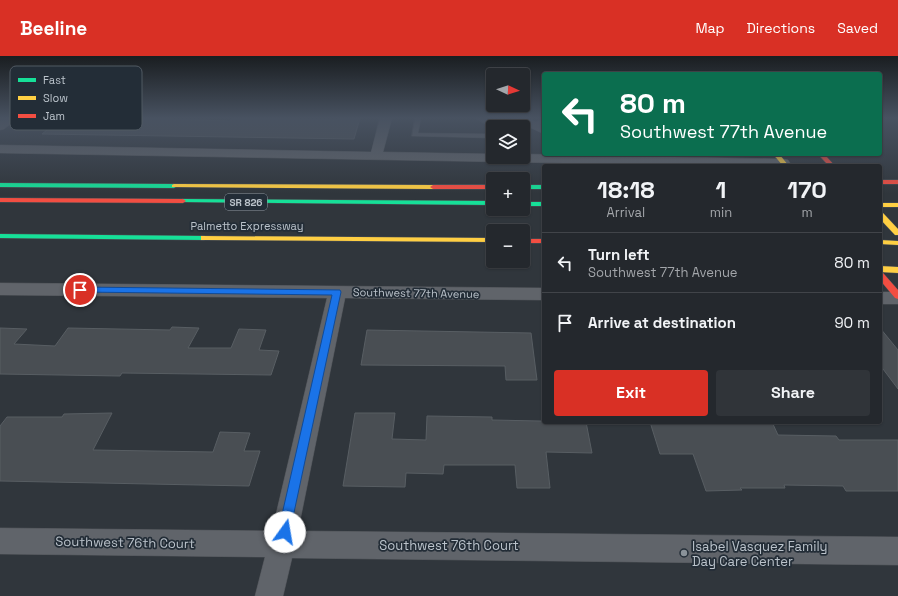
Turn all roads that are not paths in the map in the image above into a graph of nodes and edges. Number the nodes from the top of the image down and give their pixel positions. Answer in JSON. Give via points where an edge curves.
{"nodes":[{"id":1,"x":379,"y":143,"type":"edge"},
{"id":2,"x":0,"y":149,"type":"edge"},
{"id":3,"x":376,"y":155,"type":"junction"},
{"id":4,"x":823,"y":156,"type":"edge"},
{"id":5,"x":588,"y":157,"type":"edge"},
{"id":6,"x":680,"y":157,"type":"edge"},
{"id":7,"x":782,"y":161,"type":"edge"},
{"id":8,"x":830,"y":164,"type":"edge"},
{"id":9,"x":0,"y":182,"type":"edge"},
{"id":10,"x":883,"y":182,"type":"edge"},
{"id":11,"x":898,"y":182,"type":"edge"},
{"id":12,"x":0,"y":185,"type":"edge"},
{"id":13,"x":70,"y":185,"type":"junction"},
{"id":14,"x":486,"y":187,"type":"edge"},
{"id":15,"x":530,"y":187,"type":"edge"},
{"id":16,"x":542,"y":187,"type":"edge"},
{"id":17,"x":0,"y":200,"type":"edge"},
{"id":18,"x":486,"y":203,"type":"edge"},
{"id":19,"x":530,"y":204,"type":"edge"},
{"id":20,"x":542,"y":204,"type":"edge"},
{"id":21,"x":882,"y":205,"type":"edge"},
{"id":22,"x":898,"y":205,"type":"edge"},
{"id":23,"x":882,"y":217,"type":"edge"},
{"id":24,"x":898,"y":233,"type":"edge"},
{"id":25,"x":0,"y":236,"type":"edge"},
{"id":26,"x":486,"y":240,"type":"edge"},
{"id":27,"x":530,"y":241,"type":"edge"},
{"id":28,"x":542,"y":241,"type":"edge"},
{"id":29,"x":882,"y":242,"type":"edge"},
{"id":30,"x":898,"y":243,"type":"edge"},
{"id":31,"x":882,"y":269,"type":"edge"},
{"id":32,"x":898,"y":270,"type":"edge"},
{"id":33,"x":882,"y":277,"type":"edge"},
{"id":34,"x":0,"y":289,"type":"edge"},
{"id":35,"x":337,"y":292,"type":"junction"},
{"id":36,"x":542,"y":294,"type":"edge"},
{"id":37,"x":898,"y":297,"type":"edge"},
{"id":38,"x":882,"y":298,"type":"edge"},
{"id":39,"x":0,"y":541,"type":"edge"},
{"id":40,"x":282,"y":544,"type":"junction"},
{"id":41,"x":898,"y":551,"type":"edge"},
{"id":42,"x":269,"y":596,"type":"edge"}],
"edges":[{"from":1,"to":3,"type":"street"},
{"from":2,"to":3,"type":"street"},
{"from":3,"to":5,"type":"street"},
{"from":4,"to":8,"type":"main road"},
{"from":5,"to":6,"type":"street"},
{"from":6,"to":7,"type":"street"},
{"from":9,"to":13,"type":"main road"},
{"from":10,"to":11,"type":"main road"},
{"from":12,"to":13,"type":"main road"},
{"from":13,"to":14,"type":"main road"},
{"from":15,"to":16,"type":"main road"},
{"from":17,"to":18,"type":"main road","number":"SR 826"},
{"from":19,"to":20,"type":"main road"},
{"from":21,"to":22,"type":"main road"},
{"from":23,"to":24,"type":"main road"},
{"from":25,"to":26,"type":"main road","name":"Palmetto Expressway"},
{"from":27,"to":28,"type":"main road"},
{"from":29,"to":30,"type":"main road"},
{"from":31,"to":32,"type":"main road"},
{"from":33,"to":37,"type":"main road"},
{"from":34,"to":35,"type":"street","name":"Southwest 77th Avenue"},
{"from":35,"to":36,"type":"street","name":"Southwest 77th Avenue"},
{"from":35,"to":40,"type":"street"},
{"from":37,"to":38,"type":"street"},
{"from":39,"to":40,"type":"street","name":"Southwest 76th Court"},
{"from":40,"to":41,"type":"street","name":"Southwest 76th Court"},
{"from":40,"to":42,"type":"street"}]}
